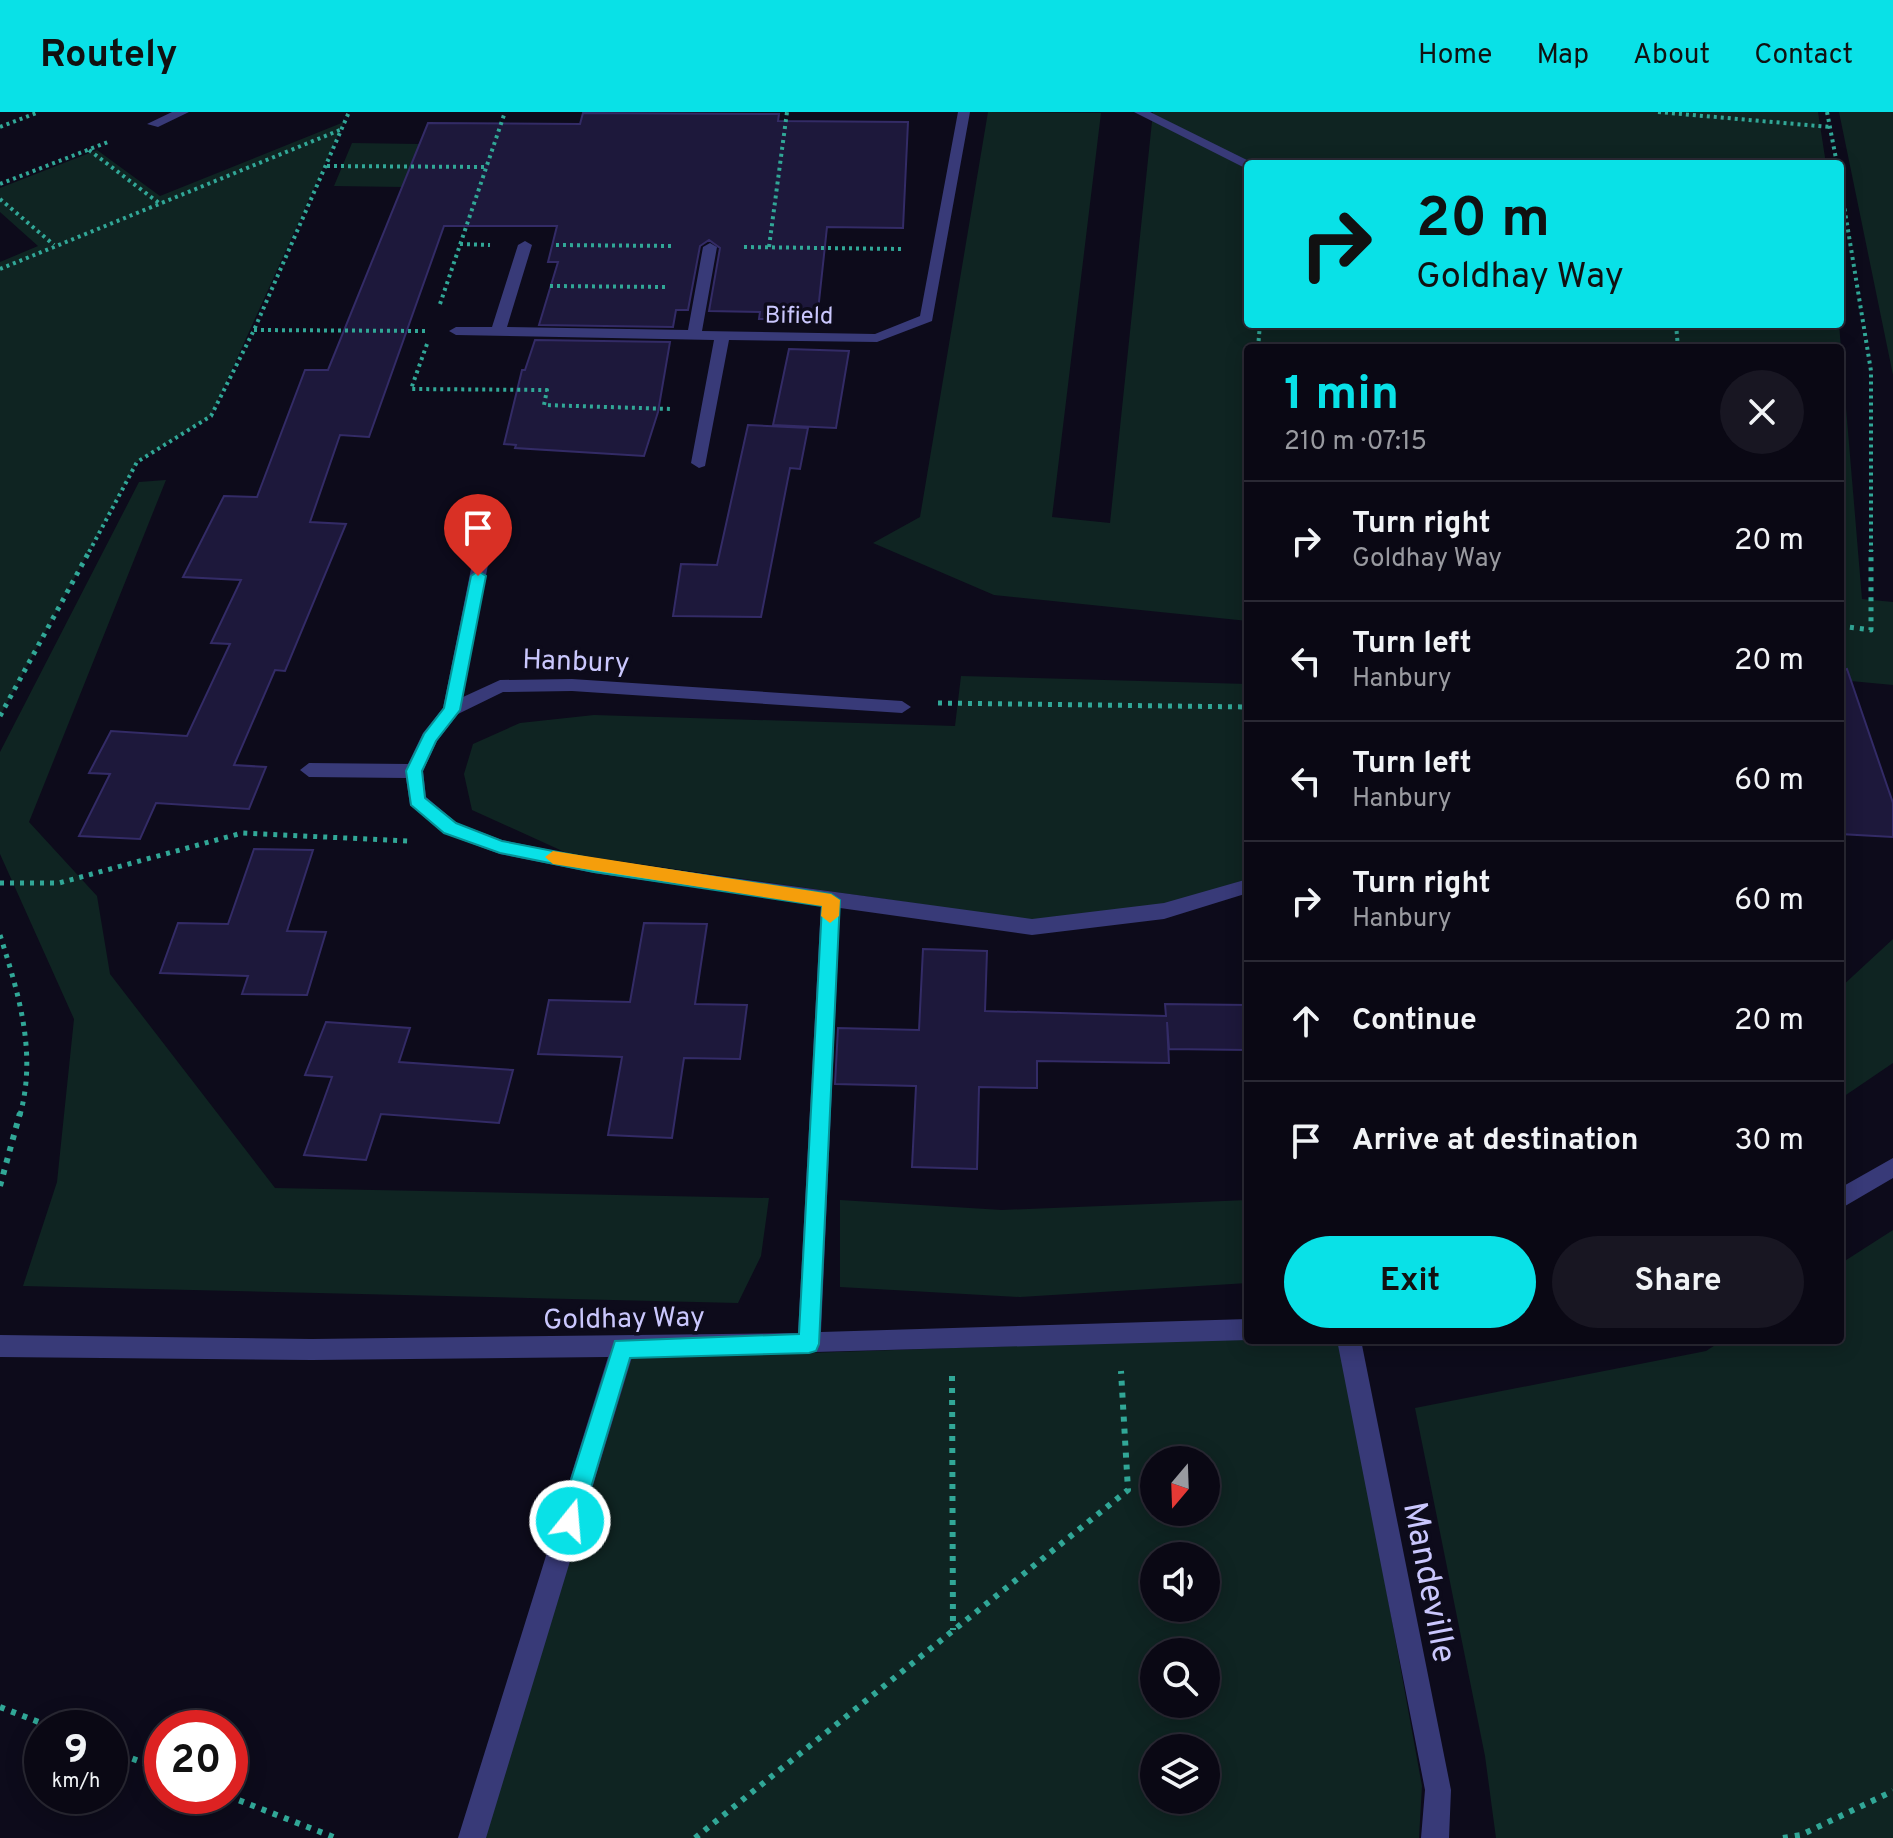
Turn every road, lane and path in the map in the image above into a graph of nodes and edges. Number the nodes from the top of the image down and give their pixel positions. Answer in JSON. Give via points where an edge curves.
{"nodes":[{"id":1,"x":39,"y":112,"type":"edge"},
{"id":2,"x":182,"y":112,"type":"edge"},
{"id":3,"x":349,"y":112,"type":"edge"},
{"id":4,"x":505,"y":112,"type":"edge"},
{"id":5,"x":787,"y":112,"type":"edge"},
{"id":6,"x":964,"y":112,"type":"edge"},
{"id":7,"x":1140,"y":112,"type":"edge"},
{"id":8,"x":1658,"y":112,"type":"edge"},
{"id":9,"x":1827,"y":112,"type":"edge"},
{"id":10,"x":153,"y":124,"type":"dead end"},
{"id":11,"x":0,"y":127,"type":"edge"},
{"id":12,"x":1830,"y":127,"type":"junction"},
{"id":13,"x":341,"y":130,"type":"junction"},
{"id":14,"x":108,"y":142,"type":"dead end"},
{"id":15,"x":88,"y":149,"type":"junction"},
{"id":16,"x":1836,"y":160,"type":"edge"},
{"id":17,"x":1244,"y":162,"type":"edge"},
{"id":18,"x":327,"y":166,"type":"junction"},
{"id":19,"x":486,"y":167,"type":"junction"},
{"id":20,"x":0,"y":184,"type":"edge"},
{"id":21,"x":0,"y":199,"type":"edge"},
{"id":22,"x":159,"y":203,"type":"junction"},
{"id":23,"x":1844,"y":206,"type":"edge"},
{"id":24,"x":525,"y":245,"type":"dead end"},
{"id":25,"x":55,"y":246,"type":"junction"},
{"id":26,"x":710,"y":247,"type":"dead end"},
{"id":27,"x":769,"y":247,"type":"dead end"},
{"id":28,"x":0,"y":269,"type":"edge"},
{"id":29,"x":513,"y":285,"type":"junction"},
{"id":30,"x":702,"y":287,"type":"junction"},
{"id":31,"x":254,"y":330,"type":"junction"},
{"id":32,"x":431,"y":331,"type":"junction"},
{"id":33,"x":456,"y":331,"type":"joint"},
{"id":34,"x":498,"y":332,"type":"junction"},
{"id":35,"x":694,"y":335,"type":"junction"},
{"id":36,"x":722,"y":336,"type":"junction"},
{"id":37,"x":708,"y":410,"type":"junction"},
{"id":38,"x":699,"y":463,"type":"dead end"},
{"id":39,"x":483,"y":549,"type":"dead end"},
{"id":40,"x":1844,"y":627,"type":"edge"},
{"id":41,"x":902,"y":707,"type":"joint"},
{"id":42,"x":1244,"y":707,"type":"edge"},
{"id":43,"x":452,"y":710,"type":"junction"},
{"id":44,"x":0,"y":716,"type":"edge"},
{"id":45,"x":309,"y":770,"type":"dead end"},
{"id":46,"x":414,"y":771,"type":"junction"},
{"id":47,"x":450,"y":828,"type":"junction"},
{"id":48,"x":0,"y":883,"type":"edge"},
{"id":49,"x":1244,"y":887,"type":"edge"},
{"id":50,"x":831,"y":900,"type":"junction"},
{"id":51,"x":0,"y":935,"type":"edge"},
{"id":52,"x":1893,"y":1167,"type":"edge"},
{"id":53,"x":0,"y":1186,"type":"edge"},
{"id":54,"x":1844,"y":1197,"type":"edge"},
{"id":55,"x":1244,"y":1330,"type":"edge"},
{"id":56,"x":1119,"y":1334,"type":"junction"},
{"id":57,"x":952,"y":1339,"type":"junction"},
{"id":58,"x":809,"y":1344,"type":"junction"},
{"id":59,"x":1350,"y":1344,"type":"edge"},
{"id":60,"x":9,"y":1347,"type":"edge"},
{"id":61,"x":623,"y":1348,"type":"junction"},
{"id":62,"x":953,"y":1630,"type":"junction"},
{"id":63,"x":0,"y":1707,"type":"edge"},
{"id":64,"x":24,"y":1716,"type":"edge"},
{"id":65,"x":1893,"y":1791,"type":"edge"},
{"id":66,"x":248,"y":1804,"type":"edge"},
{"id":67,"x":336,"y":1838,"type":"edge"},
{"id":68,"x":472,"y":1838,"type":"edge"},
{"id":69,"x":695,"y":1838,"type":"edge"},
{"id":70,"x":1435,"y":1838,"type":"edge"},
{"id":71,"x":1783,"y":1838,"type":"edge"}],
"edges":[{"from":1,"to":11,"type":"path"},
{"from":2,"to":10,"type":"street"},
{"from":3,"to":13,"type":"path"},
{"from":4,"to":19,"type":"path"},
{"from":5,"to":27,"type":"path"},
{"from":6,"to":36,"type":"street","name":"Bifield","via":[[927,318],[877,338]]},
{"from":7,"to":17,"type":"street"},
{"from":8,"to":12,"type":"path"},
{"from":9,"to":12,"type":"path"},
{"from":12,"to":16,"type":"path"},
{"from":13,"to":18,"type":"path"},
{"from":13,"to":22,"type":"path"},
{"from":14,"to":15,"type":"path"},
{"from":15,"to":20,"type":"path"},
{"from":15,"to":22,"type":"path"},
{"from":18,"to":19,"type":"path"},
{"from":18,"to":31,"type":"path"},
{"from":19,"to":32,"type":"path"},
{"from":21,"to":25,"type":"path"},
{"from":22,"to":25,"type":"path"},
{"from":23,"to":40,"type":"path","via":[[1871,371],[1871,630]]},
{"from":24,"to":29,"type":"street"},
{"from":25,"to":28,"type":"path"},
{"from":26,"to":30,"type":"street"},
{"from":29,"to":30,"type":"path"},
{"from":29,"to":34,"type":"street"},
{"from":30,"to":35,"type":"street"},
{"from":31,"to":32,"type":"path"},
{"from":31,"to":44,"type":"path","via":[[211,416],[137,462]]},
{"from":32,"to":33,"type":"path"},
{"from":32,"to":37,"type":"path","via":[[411,389],[547,390],[544,405]]},
{"from":33,"to":34,"type":"street","name":"Bifield"},
{"from":34,"to":35,"type":"street","name":"Bifield"},
{"from":35,"to":36,"type":"street","name":"Bifield"},
{"from":36,"to":37,"type":"street"},
{"from":37,"to":38,"type":"street"},
{"from":39,"to":43,"type":"street"},
{"from":41,"to":42,"type":"path","via":[[954,701]]},
{"from":41,"to":43,"type":"street","name":"Hanbury","via":[[572,685],[500,686]]},
{"from":43,"to":46,"type":"street","name":"Hanbury","via":[[429,738]]},
{"from":45,"to":46,"type":"street"},
{"from":46,"to":47,"type":"street","via":[[417,800]]},
{"from":47,"to":48,"type":"path","via":[[430,843],[242,833],[59,883]]},
{"from":47,"to":50,"type":"street","via":[[500,847],[594,866]]},
{"from":49,"to":50,"type":"street","via":[[1164,911],[1032,927]]},
{"from":50,"to":58,"type":"street"},
{"from":51,"to":53,"type":"path","via":[[20,998],[29,1081]]},
{"from":52,"to":54,"type":"street"},
{"from":55,"to":56,"type":"street","name":"Goldhay Way"},
{"from":56,"to":57,"type":"street","name":"Goldhay Way"},
{"from":56,"to":62,"type":"path","via":[[1128,1490]]},
{"from":57,"to":58,"type":"street","name":"Goldhay Way"},
{"from":57,"to":62,"type":"path"},
{"from":58,"to":61,"type":"street","name":"Goldhay Way"},
{"from":59,"to":70,"type":"street","name":"Mandeville","via":[[1438,1790]]},
{"from":60,"to":61,"type":"street","name":"Goldhay Way"},
{"from":61,"to":68,"type":"street"},
{"from":62,"to":69,"type":"path"},
{"from":63,"to":64,"type":"path"},
{"from":65,"to":71,"type":"path","via":[[1801,1835]]},
{"from":66,"to":67,"type":"path"}]}
